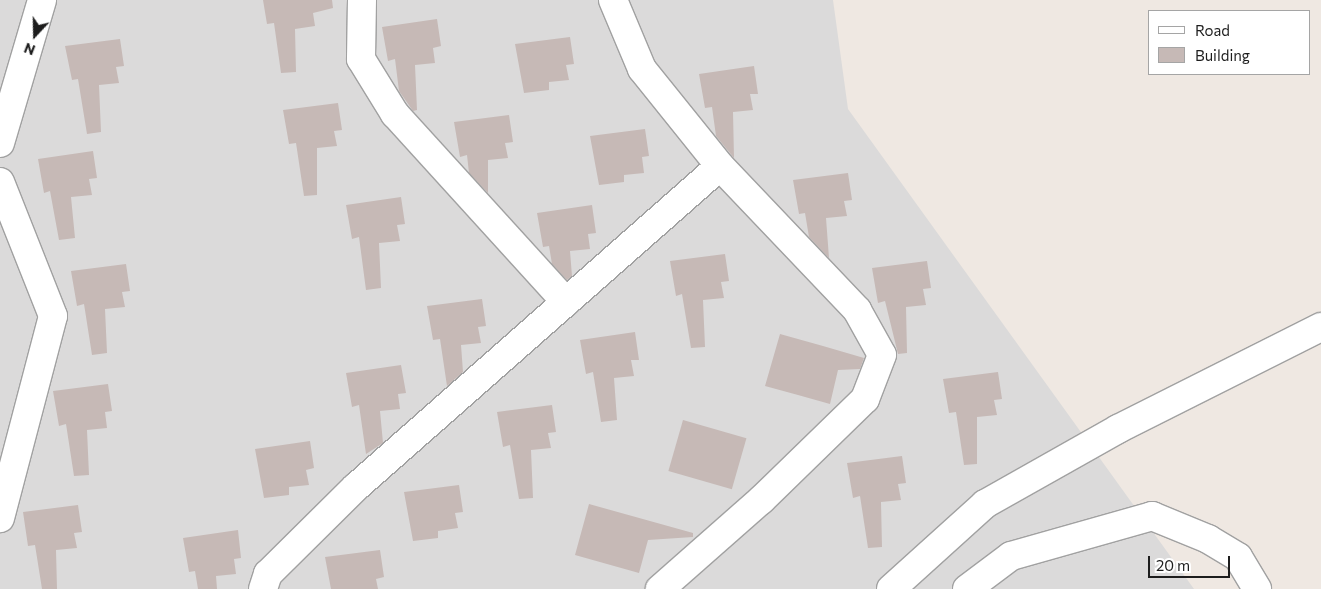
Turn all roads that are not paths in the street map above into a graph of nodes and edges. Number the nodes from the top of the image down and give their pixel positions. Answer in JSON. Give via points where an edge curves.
{"nodes":[{"id":1,"x":42,"y":0,"type":"edge"},
{"id":2,"x":362,"y":0,"type":"edge"},
{"id":3,"x":613,"y":0,"type":"edge"},
{"id":4,"x":0,"y":143,"type":"edge"},
{"id":5,"x":720,"y":166,"type":"junction"},
{"id":6,"x":0,"y":182,"type":"edge"},
{"id":7,"x":566,"y":302,"type":"junction"},
{"id":8,"x":1321,"y":327,"type":"edge"},
{"id":9,"x":0,"y":518,"type":"edge"},
{"id":10,"x":263,"y":589,"type":"edge"},
{"id":11,"x":660,"y":589,"type":"edge"},
{"id":12,"x":891,"y":589,"type":"edge"},
{"id":13,"x":967,"y":589,"type":"edge"},
{"id":14,"x":1257,"y":589,"type":"edge"}],
"edges":[{"from":1,"to":4,"type":"street"},
{"from":2,"to":7,"type":"street","via":[[361,59],[395,114]]},
{"from":3,"to":5,"type":"street","via":[[642,69]]},
{"from":5,"to":7,"type":"street"},
{"from":5,"to":11,"type":"street","via":[[857,310],[882,355],[865,399],[761,500]]},
{"from":6,"to":9,"type":"street","via":[[53,316]]},
{"from":7,"to":10,"type":"street","via":[[356,487],[268,574]]},
{"from":8,"to":12,"type":"street","via":[[1118,429],[985,504]]},
{"from":13,"to":14,"type":"street","via":[[1011,556],[1152,516],[1208,539],[1238,557]]}]}
